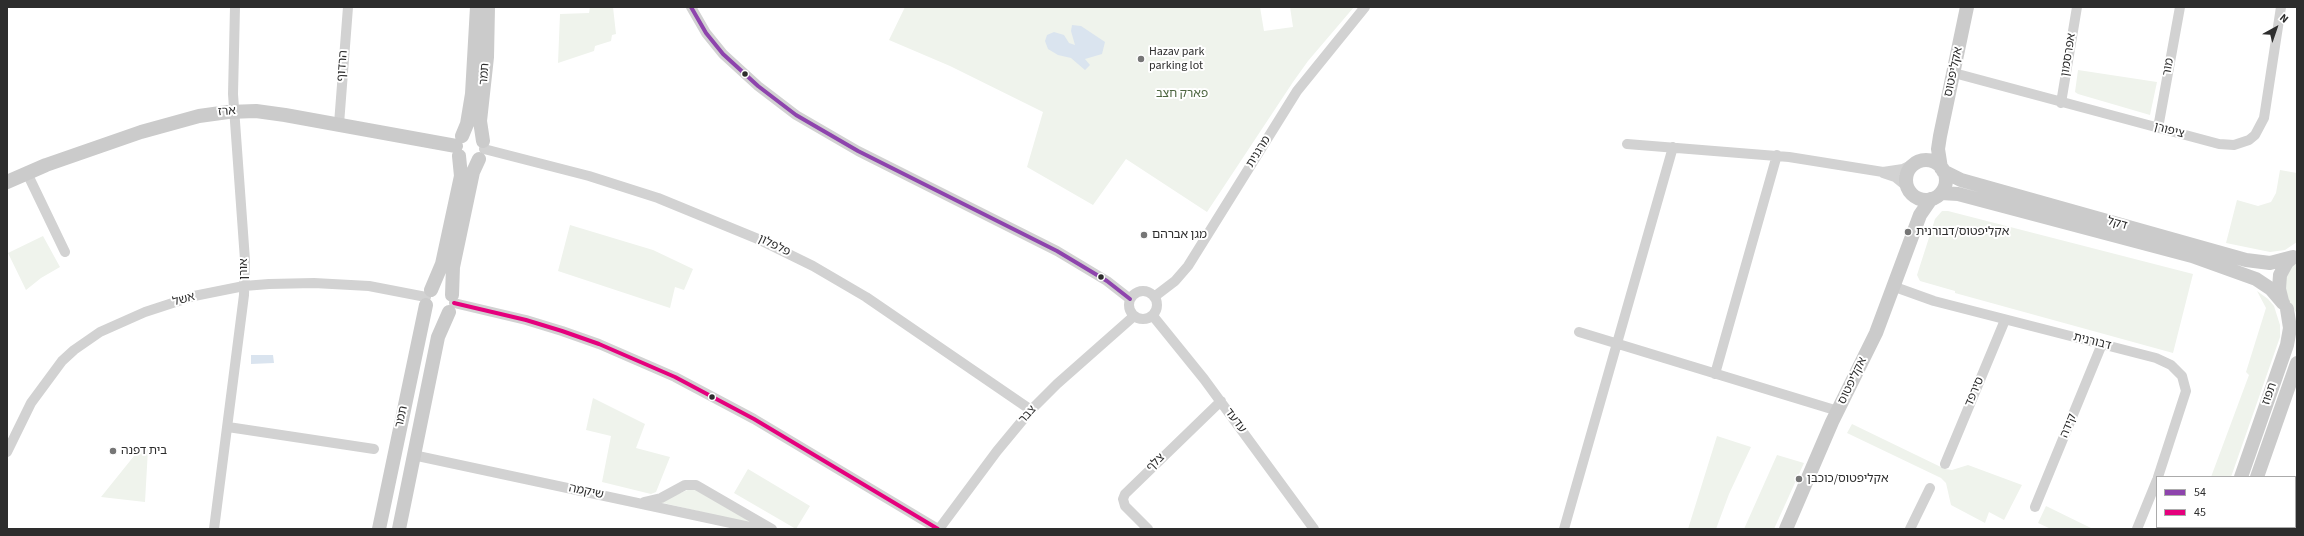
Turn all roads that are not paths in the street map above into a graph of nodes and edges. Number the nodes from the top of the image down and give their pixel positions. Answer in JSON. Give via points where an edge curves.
{"nodes":[{"id":1,"x":235,"y":7,"type":"edge"},
{"id":2,"x":348,"y":7,"type":"edge"},
{"id":3,"x":477,"y":7,"type":"edge"},
{"id":4,"x":488,"y":7,"type":"edge"},
{"id":5,"x":691,"y":7,"type":"edge"},
{"id":6,"x":1365,"y":7,"type":"edge"},
{"id":7,"x":1967,"y":7,"type":"edge"},
{"id":8,"x":2077,"y":7,"type":"edge"},
{"id":9,"x":2180,"y":7,"type":"edge"},
{"id":10,"x":2281,"y":7,"type":"edge"},
{"id":11,"x":1954,"y":74,"type":"junction"},
{"id":12,"x":2062,"y":103,"type":"junction"},
{"id":13,"x":234,"y":111,"type":"junction"},
{"id":14,"x":339,"y":124,"type":"junction"},
{"id":15,"x":2158,"y":128,"type":"junction"},
{"id":16,"x":1940,"y":136,"type":"junction"},
{"id":17,"x":1628,"y":144,"type":"dead end"},
{"id":18,"x":459,"y":146,"type":"junction"},
{"id":19,"x":1673,"y":147,"type":"junction"},
{"id":20,"x":482,"y":150,"type":"junction"},
{"id":21,"x":1777,"y":156,"type":"junction"},
{"id":22,"x":1918,"y":162,"type":"junction"},
{"id":23,"x":1942,"y":169,"type":"junction"},
{"id":24,"x":1877,"y":171,"type":"junction"},
{"id":25,"x":27,"y":173,"type":"junction"},
{"id":26,"x":7,"y":182,"type":"edge"},
{"id":27,"x":1909,"y":190,"type":"junction"},
{"id":28,"x":1936,"y":196,"type":"junction"},
{"id":29,"x":1914,"y":231,"type":"junction"},
{"id":30,"x":65,"y":252,"type":"dead end"},
{"id":31,"x":2295,"y":256,"type":"edge"},
{"id":32,"x":244,"y":286,"type":"junction"},
{"id":33,"x":1895,"y":287,"type":"junction"},
{"id":34,"x":1154,"y":296,"type":"junction"},
{"id":35,"x":428,"y":297,"type":"junction"},
{"id":36,"x":1130,"y":298,"type":"junction"},
{"id":37,"x":452,"y":303,"type":"junction"},
{"id":38,"x":2289,"y":310,"type":"edge"},
{"id":39,"x":1134,"y":316,"type":"junction"},
{"id":40,"x":1152,"y":316,"type":"junction"},
{"id":41,"x":2005,"y":320,"type":"junction"},
{"id":42,"x":1579,"y":332,"type":"dead end"},
{"id":43,"x":1617,"y":344,"type":"junction"},
{"id":44,"x":2102,"y":344,"type":"junction"},
{"id":45,"x":2297,"y":363,"type":"edge"},
{"id":46,"x":1715,"y":374,"type":"junction"},
{"id":47,"x":1221,"y":401,"type":"junction"},
{"id":48,"x":1031,"y":410,"type":"junction"},
{"id":49,"x":1838,"y":411,"type":"junction"},
{"id":50,"x":228,"y":427,"type":"junction"},
{"id":51,"x":374,"y":449,"type":"dead end"},
{"id":52,"x":7,"y":452,"type":"edge"},
{"id":53,"x":413,"y":455,"type":"junction"},
{"id":54,"x":1945,"y":464,"type":"dead end"},
{"id":55,"x":2159,"y":476,"type":"edge"},
{"id":56,"x":2241,"y":476,"type":"edge"},
{"id":57,"x":2257,"y":476,"type":"edge"},
{"id":58,"x":2156,"y":483,"type":"edge"},
{"id":59,"x":1930,"y":488,"type":"dead end"},
{"id":60,"x":639,"y":503,"type":"junction"},
{"id":61,"x":2036,"y":508,"type":"dead end"},
{"id":62,"x":2223,"y":528,"type":"edge"},
{"id":63,"x":214,"y":529,"type":"edge"},
{"id":64,"x":379,"y":529,"type":"edge"},
{"id":65,"x":399,"y":529,"type":"edge"},
{"id":66,"x":759,"y":529,"type":"edge"},
{"id":67,"x":772,"y":529,"type":"edge"},
{"id":68,"x":938,"y":529,"type":"edge"},
{"id":69,"x":1148,"y":529,"type":"edge"},
{"id":70,"x":1314,"y":529,"type":"edge"},
{"id":71,"x":1564,"y":529,"type":"edge"},
{"id":72,"x":1786,"y":529,"type":"edge"},
{"id":73,"x":1910,"y":529,"type":"edge"},
{"id":74,"x":2137,"y":529,"type":"edge"},
{"id":75,"x":2230,"y":529,"type":"edge"}],
"edges":[{"from":1,"to":13,"type":"street","name":"אורן"},
{"from":2,"to":14,"type":"street","name":"הרדוף"},
{"from":3,"to":18,"type":"street","name":"תמר","via":[[472,94],[468,124]]},
{"from":4,"to":20,"type":"street","name":"תמר","via":[[487,58],[480,121]]},
{"from":5,"to":36,"type":"street","via":[[706,33],[723,54],[758,86],[796,115],[858,151],[1057,251]]},
{"from":6,"to":34,"type":"street","name":"מרגנית","via":[[1294,95],[1188,266],[1175,281]]},
{"from":7,"to":11,"type":"street","name":"אקליפטוס"},
{"from":8,"to":12,"type":"street","name":"אפרסמון"},
{"from":9,"to":15,"type":"street","name":"מור"},
{"from":10,"to":15,"type":"street","name":"ציפורן","via":[[2267,105],[2264,118],[2255,135],[2242,143],[2226,145]]},
{"from":11,"to":12,"type":"street","name":"ציפורן"},
{"from":11,"to":16,"type":"street","name":"אקליפטוס"},
{"from":12,"to":15,"type":"street","name":"ציפורן"},
{"from":13,"to":14,"type":"street","name":"ארז","via":[[270,112]]},
{"from":13,"to":25,"type":"street","name":"ארז","via":[[199,116],[155,128]]},
{"from":13,"to":32,"type":"street","name":"אורן","via":[[245,260]]},
{"from":14,"to":18,"type":"street","name":"ארז"},
{"from":16,"to":22,"type":"street","name":"אקליפטוס"},
{"from":16,"to":23,"type":"street","name":"אקליפטוס","via":[[1938,149]]},
{"from":17,"to":19,"type":"street"},
{"from":18,"to":20,"type":"street","via":[[469,162]]},
{"from":18,"to":20,"type":"street","via":[[466,134],[474,134]]},
{"from":18,"to":35,"type":"street","name":"תמר","via":[[462,170],[460,184],[442,264]]},
{"from":19,"to":21,"type":"street"},
{"from":19,"to":43,"type":"street"},
{"from":20,"to":37,"type":"street","name":"תמר","via":[[473,172],[453,267]]},
{"from":20,"to":48,"type":"street","name":"פלפלון","via":[[589,176],[658,198],[766,242],[866,297]]},
{"from":21,"to":24,"type":"street"},
{"from":21,"to":46,"type":"street"},
{"from":22,"to":23,"type":"street","via":[[1935,162]]},
{"from":22,"to":24,"type":"street","via":[[1895,170]]},
{"from":22,"to":27,"type":"street","via":[[1906,174]]},
{"from":23,"to":28,"type":"street","via":[[1946,182]]},
{"from":23,"to":31,"type":"street","name":"דקל","via":[[1961,180],[2246,260],[2270,263]]},
{"from":24,"to":27,"type":"street","via":[[1895,178]]},
{"from":25,"to":26,"type":"street","name":"ארז"},
{"from":25,"to":30,"type":"street"},
{"from":27,"to":28,"type":"street","via":[[1920,199]]},
{"from":27,"to":29,"type":"street","name":"אקליפטוס","via":[[1915,213]]},
{"from":28,"to":29,"type":"street","name":"אקליפטוס","via":[[1920,215]]},
{"from":28,"to":38,"type":"street","name":"דקל","via":[[1958,194],[2192,256],[2256,279],[2271,289]]},
{"from":29,"to":33,"type":"street","name":"אקליפטוס"},
{"from":31,"to":38,"type":"street","name":"תפוז","via":[[2280,275],[2279,289]]},
{"from":32,"to":35,"type":"street","name":"אשל","via":[[334,283],[385,288]]},
{"from":32,"to":50,"type":"street","name":"אורן"},
{"from":32,"to":52,"type":"street","name":"אשל","via":[[194,296],[163,306],[122,322],[87,340],[62,361],[40,388],[22,418]]},
{"from":33,"to":41,"type":"street","name":"דבורנית","via":[[1934,301]]},
{"from":33,"to":49,"type":"street","name":"אקליפטוס"},
{"from":34,"to":36,"type":"street","via":[[1142,291]]},
{"from":34,"to":40,"type":"street","via":[[1157,307]]},
{"from":35,"to":37,"type":"street","via":[[444,288]]},
{"from":35,"to":37,"type":"street","via":[[431,312],[436,315]]},
{"from":35,"to":64,"type":"street","name":"תמר"},
{"from":36,"to":39,"type":"street","via":[[1128,307]]},
{"from":37,"to":53,"type":"street","name":"תמר","via":[[438,337]]},
{"from":37,"to":68,"type":"street","via":[[562,331],[675,377],[754,419]]},
{"from":38,"to":56,"type":"street","name":"תפוז","via":[[2288,340]]},
{"from":39,"to":40,"type":"street","via":[[1144,320]]},
{"from":39,"to":48,"type":"street","name":"צבר"},
{"from":40,"to":47,"type":"street","name":"עדעד","via":[[1175,341]]},
{"from":41,"to":44,"type":"street","name":"דבורנית"},
{"from":41,"to":54,"type":"street","name":"סירפד"},
{"from":42,"to":43,"type":"street"},
{"from":43,"to":46,"type":"street"},
{"from":43,"to":71,"type":"street"},
{"from":44,"to":55,"type":"street","name":"דבורנית","via":[[2164,361],[2177,370],[2185,383],[2185,401]]},
{"from":44,"to":61,"type":"street","name":"קידה"},
{"from":45,"to":57,"type":"street","name":"תפוז"},
{"from":46,"to":49,"type":"street"},
{"from":47,"to":69,"type":"street","name":"צלף","via":[[1123,499],[1125,506]]},
{"from":47,"to":70,"type":"street","name":"עדעד"},
{"from":48,"to":68,"type":"street","name":"צבר"},
{"from":49,"to":72,"type":"street","name":"אקליפטוס"},
{"from":50,"to":51,"type":"street"},
{"from":50,"to":63,"type":"street","name":"אורן"},
{"from":53,"to":60,"type":"street","name":"שיקמה"},
{"from":53,"to":65,"type":"street","name":"תמר"},
{"from":58,"to":74,"type":"street","name":"דבורנית"},
{"from":59,"to":73,"type":"street"},
{"from":60,"to":66,"type":"street","name":"שיקמה"},
{"from":60,"to":67,"type":"street","via":[[657,499],[681,486],[692,484],[705,489]]},
{"from":62,"to":75,"type":"street"}]}
